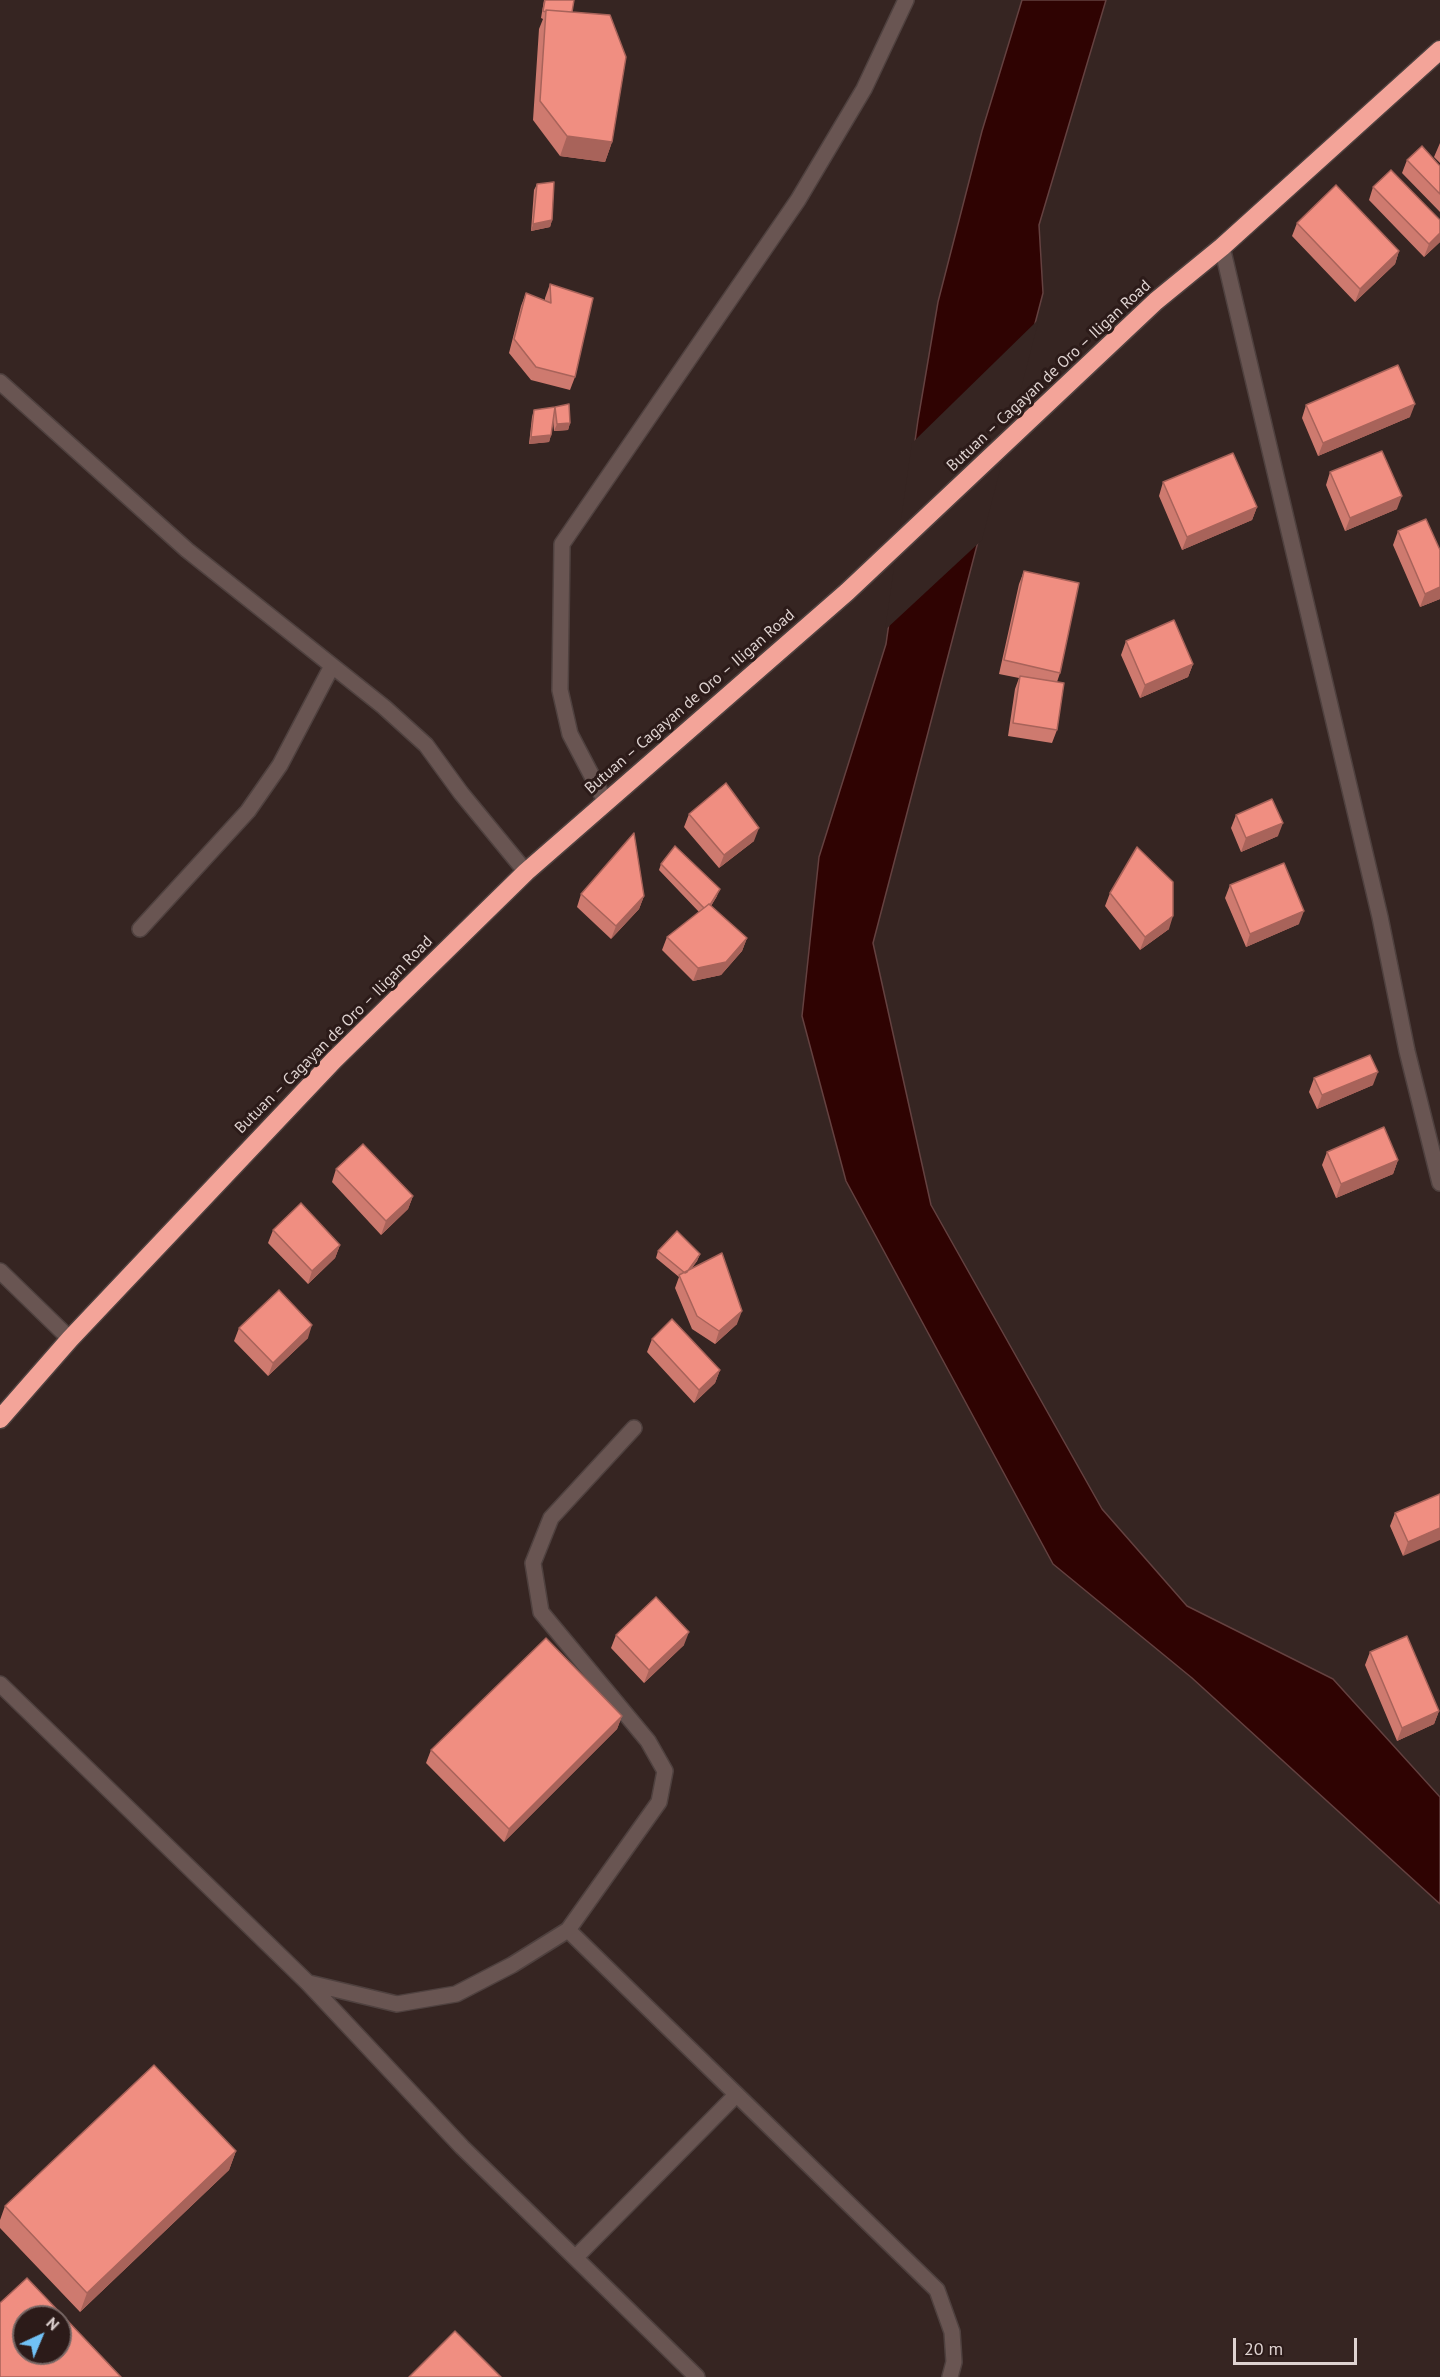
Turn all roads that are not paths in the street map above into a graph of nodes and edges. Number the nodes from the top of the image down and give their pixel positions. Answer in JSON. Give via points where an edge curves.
{"nodes":[{"id":1,"x":906,"y":0,"type":"edge"},
{"id":2,"x":1440,"y":50,"type":"edge"},
{"id":3,"x":1222,"y":247,"type":"junction"},
{"id":4,"x":0,"y":382,"type":"edge"},
{"id":5,"x":332,"y":666,"type":"junction"},
{"id":6,"x":605,"y":801,"type":"junction"},
{"id":7,"x":526,"y":872,"type":"junction"},
{"id":8,"x":140,"y":929,"type":"dead end"},
{"id":9,"x":1440,"y":1183,"type":"edge"},
{"id":10,"x":0,"y":1271,"type":"edge"},
{"id":11,"x":70,"y":1339,"type":"junction"},
{"id":12,"x":0,"y":1419,"type":"edge"},
{"id":13,"x":634,"y":1428,"type":"dead end"},
{"id":14,"x":0,"y":1684,"type":"edge"},
{"id":15,"x":568,"y":1930,"type":"junction"},
{"id":16,"x":308,"y":1983,"type":"junction"},
{"id":17,"x":736,"y":2094,"type":"junction"},
{"id":18,"x":576,"y":2258,"type":"junction"},
{"id":19,"x":697,"y":2377,"type":"edge"},
{"id":20,"x":950,"y":2377,"type":"edge"}],
"edges":[{"from":1,"to":6,"type":"street","via":[[864,89],[798,200],[562,544],[560,690],[570,734]]},
{"from":2,"to":3,"type":"highway","name":"Butuan – Cagayan de Oro – Iligan Road"},
{"from":3,"to":6,"type":"highway","name":"Butuan – Cagayan de Oro – Iligan Road","via":[[1156,301],[847,592]]},
{"from":3,"to":9,"type":"street"},
{"from":4,"to":5,"type":"street","via":[[187,550]]},
{"from":5,"to":7,"type":"street","via":[[426,745]]},
{"from":5,"to":8,"type":"street","via":[[280,765],[248,811]]},
{"from":6,"to":7,"type":"highway","name":"Butuan – Cagayan de Oro – Iligan Road"},
{"from":7,"to":11,"type":"highway","name":"Butuan – Cagayan de Oro – Iligan Road","via":[[334,1060]]},
{"from":10,"to":11,"type":"street"},
{"from":11,"to":12,"type":"highway","name":"Butuan – Cagayan de Oro – Iligan Road"},
{"from":13,"to":15,"type":"street","via":[[551,1518],[533,1563],[541,1612],[648,1742],[665,1772],[658,1802]]},
{"from":14,"to":16,"type":"street"},
{"from":15,"to":16,"type":"street","via":[[456,1995],[397,2004]]},
{"from":15,"to":17,"type":"street"},
{"from":16,"to":18,"type":"street","via":[[462,2147]]},
{"from":17,"to":18,"type":"street"},
{"from":17,"to":20,"type":"street","via":[[937,2290],[952,2332],[954,2362]]},
{"from":18,"to":19,"type":"street"}]}
